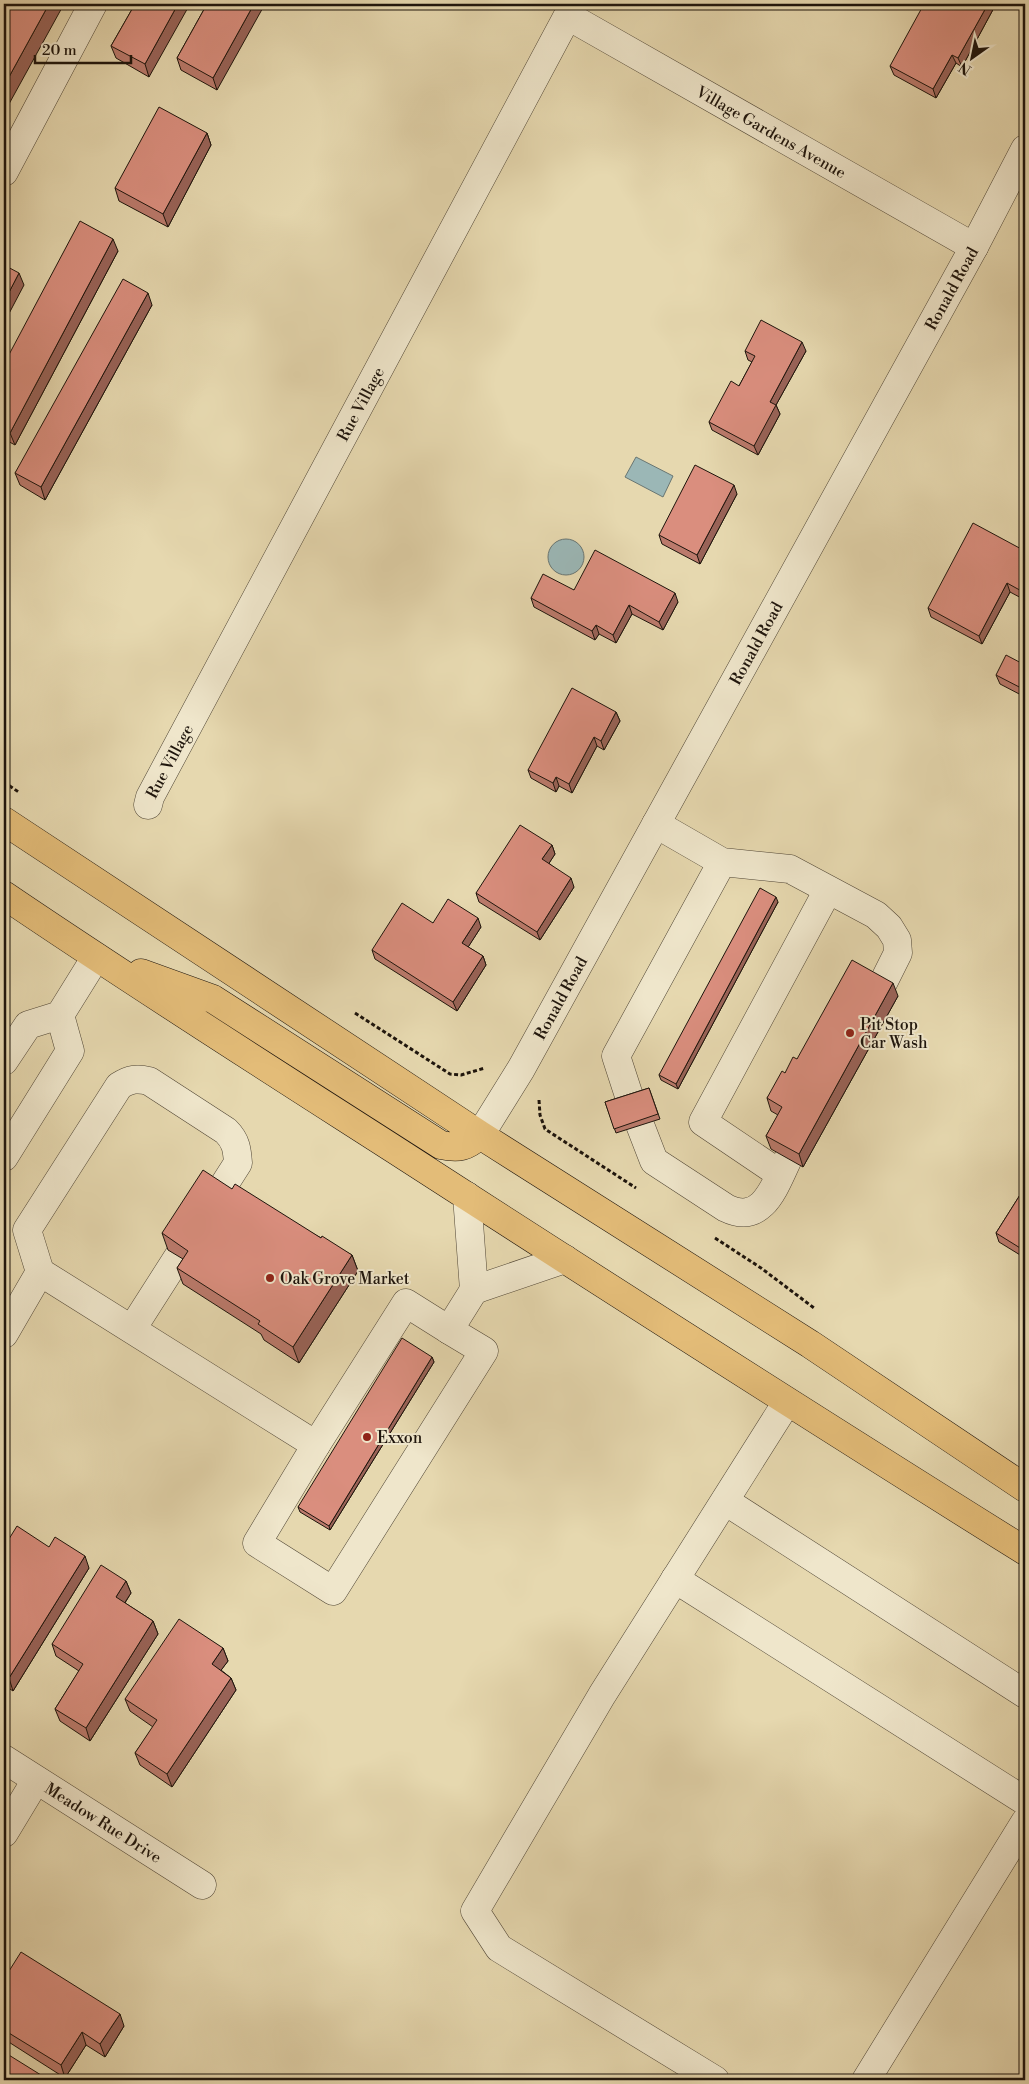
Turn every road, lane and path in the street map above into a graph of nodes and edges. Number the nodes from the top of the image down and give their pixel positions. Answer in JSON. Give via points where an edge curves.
{"nodes":[{"id":1,"x":92,"y":4,"type":"edge"},
{"id":2,"x":571,"y":10,"type":"edge"},
{"id":3,"x":1025,"y":149,"type":"edge"},
{"id":4,"x":4,"y":172,"type":"edge"},
{"id":5,"x":974,"y":247,"type":"junction"},
{"id":6,"x":148,"y":805,"type":"dead end"},
{"id":7,"x":4,"y":822,"type":"edge"},
{"id":8,"x":656,"y":824,"type":"junction"},
{"id":9,"x":722,"y":862,"type":"junction"},
{"id":10,"x":828,"y":890,"type":"junction"},
{"id":11,"x":4,"y":895,"type":"edge"},
{"id":12,"x":96,"y":957,"type":"junction"},
{"id":13,"x":881,"y":986,"type":"edge"},
{"id":14,"x":60,"y":1015,"type":"junction"},
{"id":15,"x":4,"y":1061,"type":"edge"},
{"id":16,"x":533,"y":1100,"type":"dead end"},
{"id":17,"x":480,"y":1135,"type":"junction"},
{"id":18,"x":5,"y":1152,"type":"edge"},
{"id":19,"x":644,"y":1192,"type":"dead end"},
{"id":20,"x":467,"y":1196,"type":"junction"},
{"id":21,"x":710,"y":1236,"type":"dead end"},
{"id":22,"x":565,"y":1259,"type":"junction"},
{"id":23,"x":40,"y":1272,"type":"junction"},
{"id":24,"x":474,"y":1290,"type":"junction"},
{"id":25,"x":819,"y":1311,"type":"dead end"},
{"id":26,"x":132,"y":1329,"type":"junction"},
{"id":27,"x":449,"y":1330,"type":"junction"},
{"id":28,"x":4,"y":1334,"type":"edge"},
{"id":29,"x":787,"y":1402,"type":"junction"},
{"id":30,"x":316,"y":1445,"type":"junction"},
{"id":31,"x":1025,"y":1488,"type":"edge"},
{"id":32,"x":725,"y":1500,"type":"junction"},
{"id":33,"x":1025,"y":1551,"type":"edge"},
{"id":34,"x":675,"y":1580,"type":"junction"},
{"id":35,"x":1025,"y":1694,"type":"edge"},
{"id":36,"x":4,"y":1759,"type":"edge"},
{"id":37,"x":36,"y":1780,"type":"junction"},
{"id":38,"x":1025,"y":1801,"type":"edge"},
{"id":39,"x":1025,"y":1822,"type":"edge"},
{"id":40,"x":4,"y":1833,"type":"edge"},
{"id":41,"x":202,"y":1885,"type":"dead end"},
{"id":42,"x":715,"y":2080,"type":"edge"},
{"id":43,"x":866,"y":2080,"type":"edge"}],
"edges":[{"from":1,"to":4,"type":"street"},
{"from":2,"to":5,"type":"street","name":"Village Gardens Avenue"},
{"from":2,"to":6,"type":"street","name":"Rue Village"},
{"from":3,"to":5,"type":"street","name":"Ronald Road"},
{"from":5,"to":8,"type":"street","name":"Ronald Road"},
{"from":7,"to":17,"type":"main road"},
{"from":8,"to":9,"type":"street"},
{"from":8,"to":17,"type":"street","name":"Ronald Road","via":[[521,1068]]},
{"from":9,"to":10,"type":"street","via":[[790,869]]},
{"from":9,"to":10,"type":"street","via":[[616,1056],[654,1161],[737,1214],[751,1213],[762,1206],[784,1167],[704,1122]]},
{"from":10,"to":13,"type":"street","via":[[876,915],[897,940],[898,953]]},
{"from":11,"to":12,"type":"main road"},
{"from":12,"to":14,"type":"street"},
{"from":12,"to":17,"type":"main road","via":[[213,999],[441,1145],[456,1148],[468,1145]]},
{"from":12,"to":20,"type":"main road"},
{"from":14,"to":15,"type":"street","via":[[28,1025]]},
{"from":14,"to":18,"type":"street","via":[[70,1051]]},
{"from":16,"to":19,"type":"path","via":[[540,1100],[540,1115],[546,1129]]},
{"from":17,"to":31,"type":"main road","via":[[810,1344]]},
{"from":20,"to":22,"type":"main road"},
{"from":20,"to":24,"type":"street"},
{"from":21,"to":25,"type":"path","via":[[761,1268]]},
{"from":22,"to":24,"type":"street"},
{"from":22,"to":29,"type":"main road"},
{"from":23,"to":26,"type":"street"},
{"from":23,"to":26,"type":"street","via":[[26,1230],[119,1086],[138,1079],[150,1081],[226,1130],[234,1138],[238,1163]]},
{"from":23,"to":28,"type":"street"},
{"from":24,"to":27,"type":"street"},
{"from":26,"to":30,"type":"street"},
{"from":27,"to":30,"type":"street","via":[[406,1303]]},
{"from":27,"to":30,"type":"street","via":[[484,1351],[333,1591],[257,1543]]},
{"from":29,"to":32,"type":"street"},
{"from":29,"to":33,"type":"main road"},
{"from":32,"to":34,"type":"street"},
{"from":32,"to":35,"type":"street"},
{"from":34,"to":38,"type":"street"},
{"from":34,"to":42,"type":"street","via":[[602,1695],[475,1911],[499,1948]]},
{"from":36,"to":37,"type":"street","name":"Meadow Rue Drive"},
{"from":37,"to":40,"type":"street"},
{"from":37,"to":41,"type":"street","name":"Meadow Rue Drive"},
{"from":39,"to":43,"type":"street"}]}
